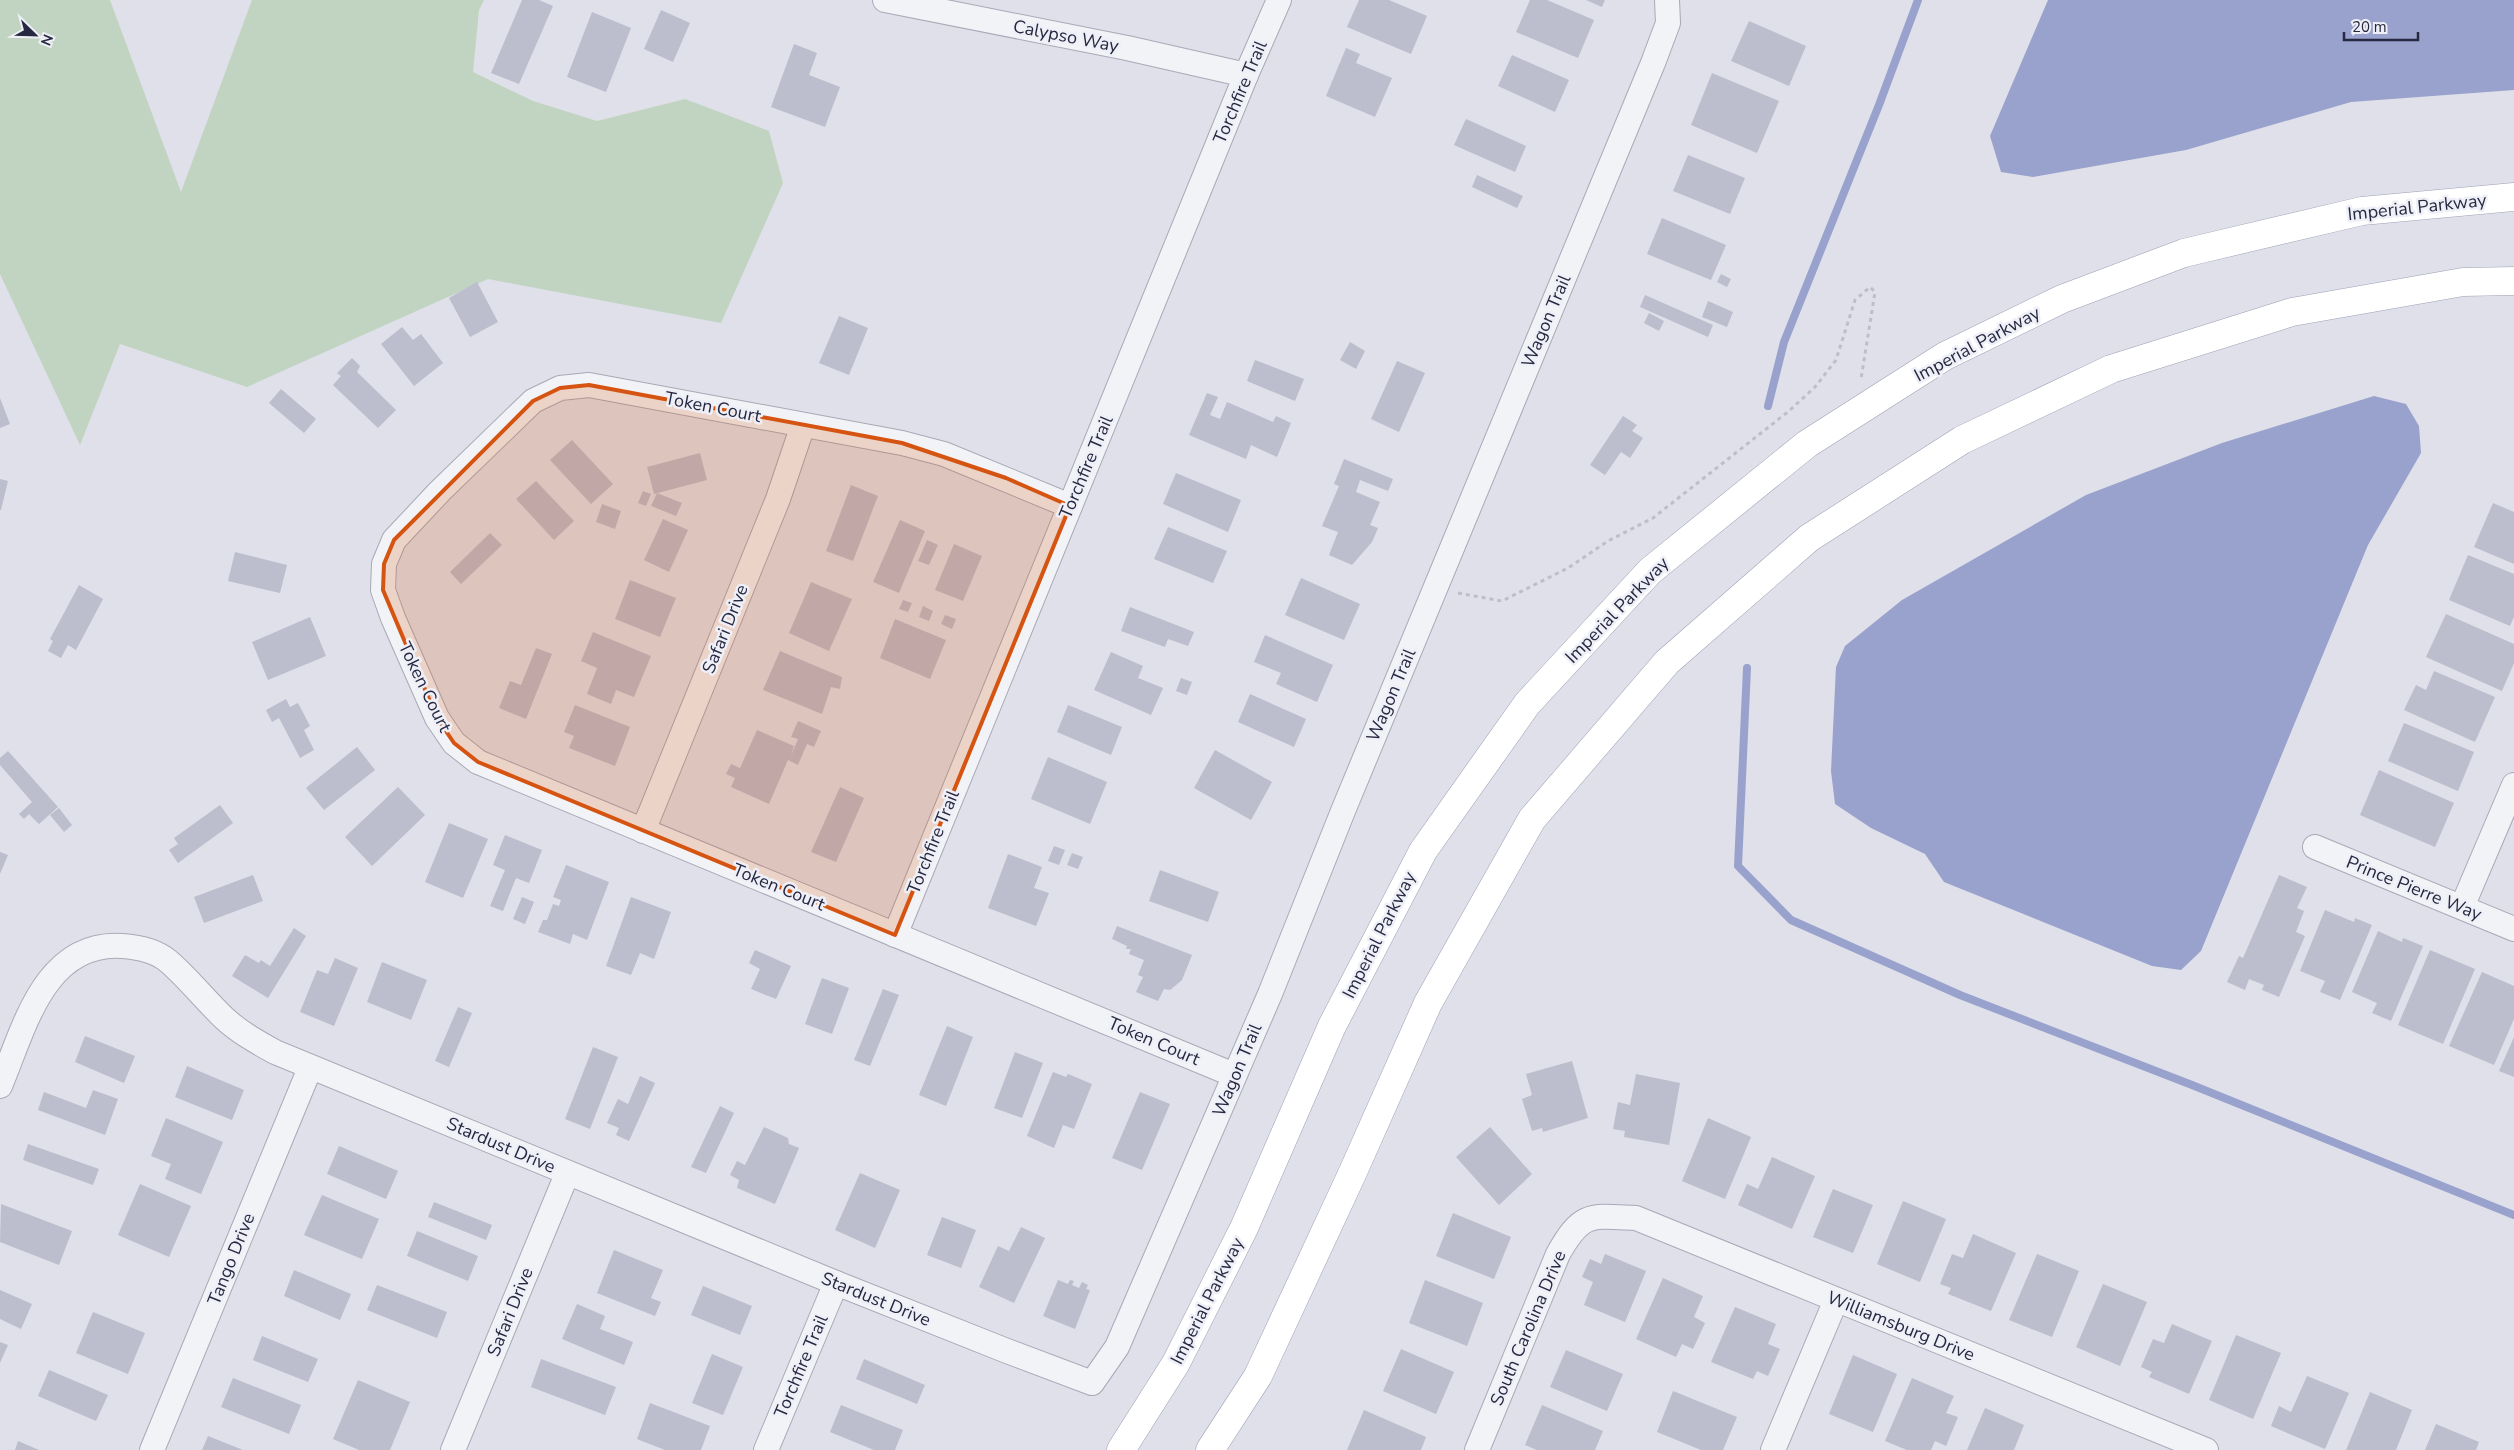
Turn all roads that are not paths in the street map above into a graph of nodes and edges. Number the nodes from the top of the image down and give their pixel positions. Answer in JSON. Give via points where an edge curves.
{"nodes":[{"id":1,"x":885,"y":0,"type":"edge"},
{"id":2,"x":1280,"y":0,"type":"edge"},
{"id":3,"x":1667,"y":0,"type":"edge"},
{"id":4,"x":1246,"y":75,"type":"junction"},
{"id":5,"x":2514,"y":197,"type":"edge"},
{"id":6,"x":2514,"y":281,"type":"edge"},
{"id":7,"x":803,"y":425,"type":"junction"},
{"id":8,"x":1070,"y":506,"type":"junction"},
{"id":9,"x":2514,"y":785,"type":"edge"},
{"id":10,"x":643,"y":831,"type":"junction"},
{"id":11,"x":2315,"y":847,"type":"dead end"},
{"id":12,"x":2462,"y":907,"type":"junction"},
{"id":13,"x":2514,"y":929,"type":"edge"},
{"id":14,"x":895,"y":935,"type":"junction"},
{"id":15,"x":310,"y":1068,"type":"junction"},
{"id":16,"x":1234,"y":1075,"type":"junction"},
{"id":17,"x":0,"y":1086,"type":"edge"},
{"id":18,"x":567,"y":1174,"type":"junction"},
{"id":19,"x":1593,"y":1216,"type":"joint"},
{"id":20,"x":836,"y":1283,"type":"junction"},
{"id":21,"x":1836,"y":1300,"type":"junction"},
{"id":22,"x":1092,"y":1382,"type":"joint"},
{"id":23,"x":152,"y":1450,"type":"edge"},
{"id":24,"x":453,"y":1450,"type":"edge"},
{"id":25,"x":766,"y":1450,"type":"edge"},
{"id":26,"x":1121,"y":1450,"type":"edge"},
{"id":27,"x":1210,"y":1450,"type":"edge"},
{"id":28,"x":1477,"y":1450,"type":"edge"},
{"id":29,"x":1773,"y":1450,"type":"edge"},
{"id":30,"x":2206,"y":1450,"type":"edge"}],
"edges":[{"from":1,"to":4,"type":"street","name":"Calypso Way"},
{"from":2,"to":4,"type":"street","name":"Torchfire Trail"},
{"from":3,"to":16,"type":"street","name":"Wagon Trail","via":[[1668,23],[1653,63]]},
{"from":4,"to":8,"type":"street","name":"Torchfire Trail"},
{"from":5,"to":26,"type":"main road","name":"Imperial Parkway","via":[[2362,211],[2184,253],[2062,299],[1945,356],[1807,444],[1650,571],[1527,704],[1422,851],[1332,1026],[1223,1270],[1176,1363]]},
{"from":6,"to":27,"type":"main road","via":[[2463,282],[2292,312],[2111,369],[1962,440],[1810,538],[1667,662],[1532,819],[1428,1003],[1258,1376]]},
{"from":7,"to":8,"type":"street","name":"Token Court","via":[[944,454]]},
{"from":7,"to":10,"type":"street","name":"Safari Drive","via":[[778,499]]},
{"from":7,"to":10,"type":"street","name":"Token Court","via":[[589,385],[560,388],[533,401],[440,491],[394,540],[384,564],[383,590],[393,618],[437,718],[454,743],[478,762]]},
{"from":8,"to":14,"type":"street","name":"Torchfire Trail"},
{"from":9,"to":12,"type":"street"},
{"from":10,"to":14,"type":"street","name":"Token Court"},
{"from":11,"to":12,"type":"street","name":"Prince Pierre Way"},
{"from":12,"to":13,"type":"street","name":"Prince Pierre Way"},
{"from":14,"to":16,"type":"street","name":"Token Court"},
{"from":15,"to":17,"type":"street","name":"Stardust Drive","via":[[275,1052],[226,1020],[167,960],[138,947],[108,945],[79,954],[54,973],[37,996]]},
{"from":15,"to":18,"type":"street","name":"Stardust Drive"},
{"from":15,"to":23,"type":"street","name":"Tango Drive"},
{"from":16,"to":22,"type":"street","name":"Wagon Trail","via":[[1118,1347]]},
{"from":18,"to":20,"type":"street","name":"Stardust Drive"},
{"from":18,"to":24,"type":"street","name":"Safari Drive"},
{"from":19,"to":21,"type":"street","name":"Williamsburg Drive","via":[[1636,1218]]},
{"from":19,"to":28,"type":"street","name":"South Carolina Drive","via":[[1571,1231],[1558,1254]]},
{"from":20,"to":22,"type":"street","name":"Stardust Drive"},
{"from":20,"to":25,"type":"street","name":"Torchfire Trail"},
{"from":21,"to":29,"type":"street"},
{"from":21,"to":30,"type":"street","name":"Williamsburg Drive"}]}
